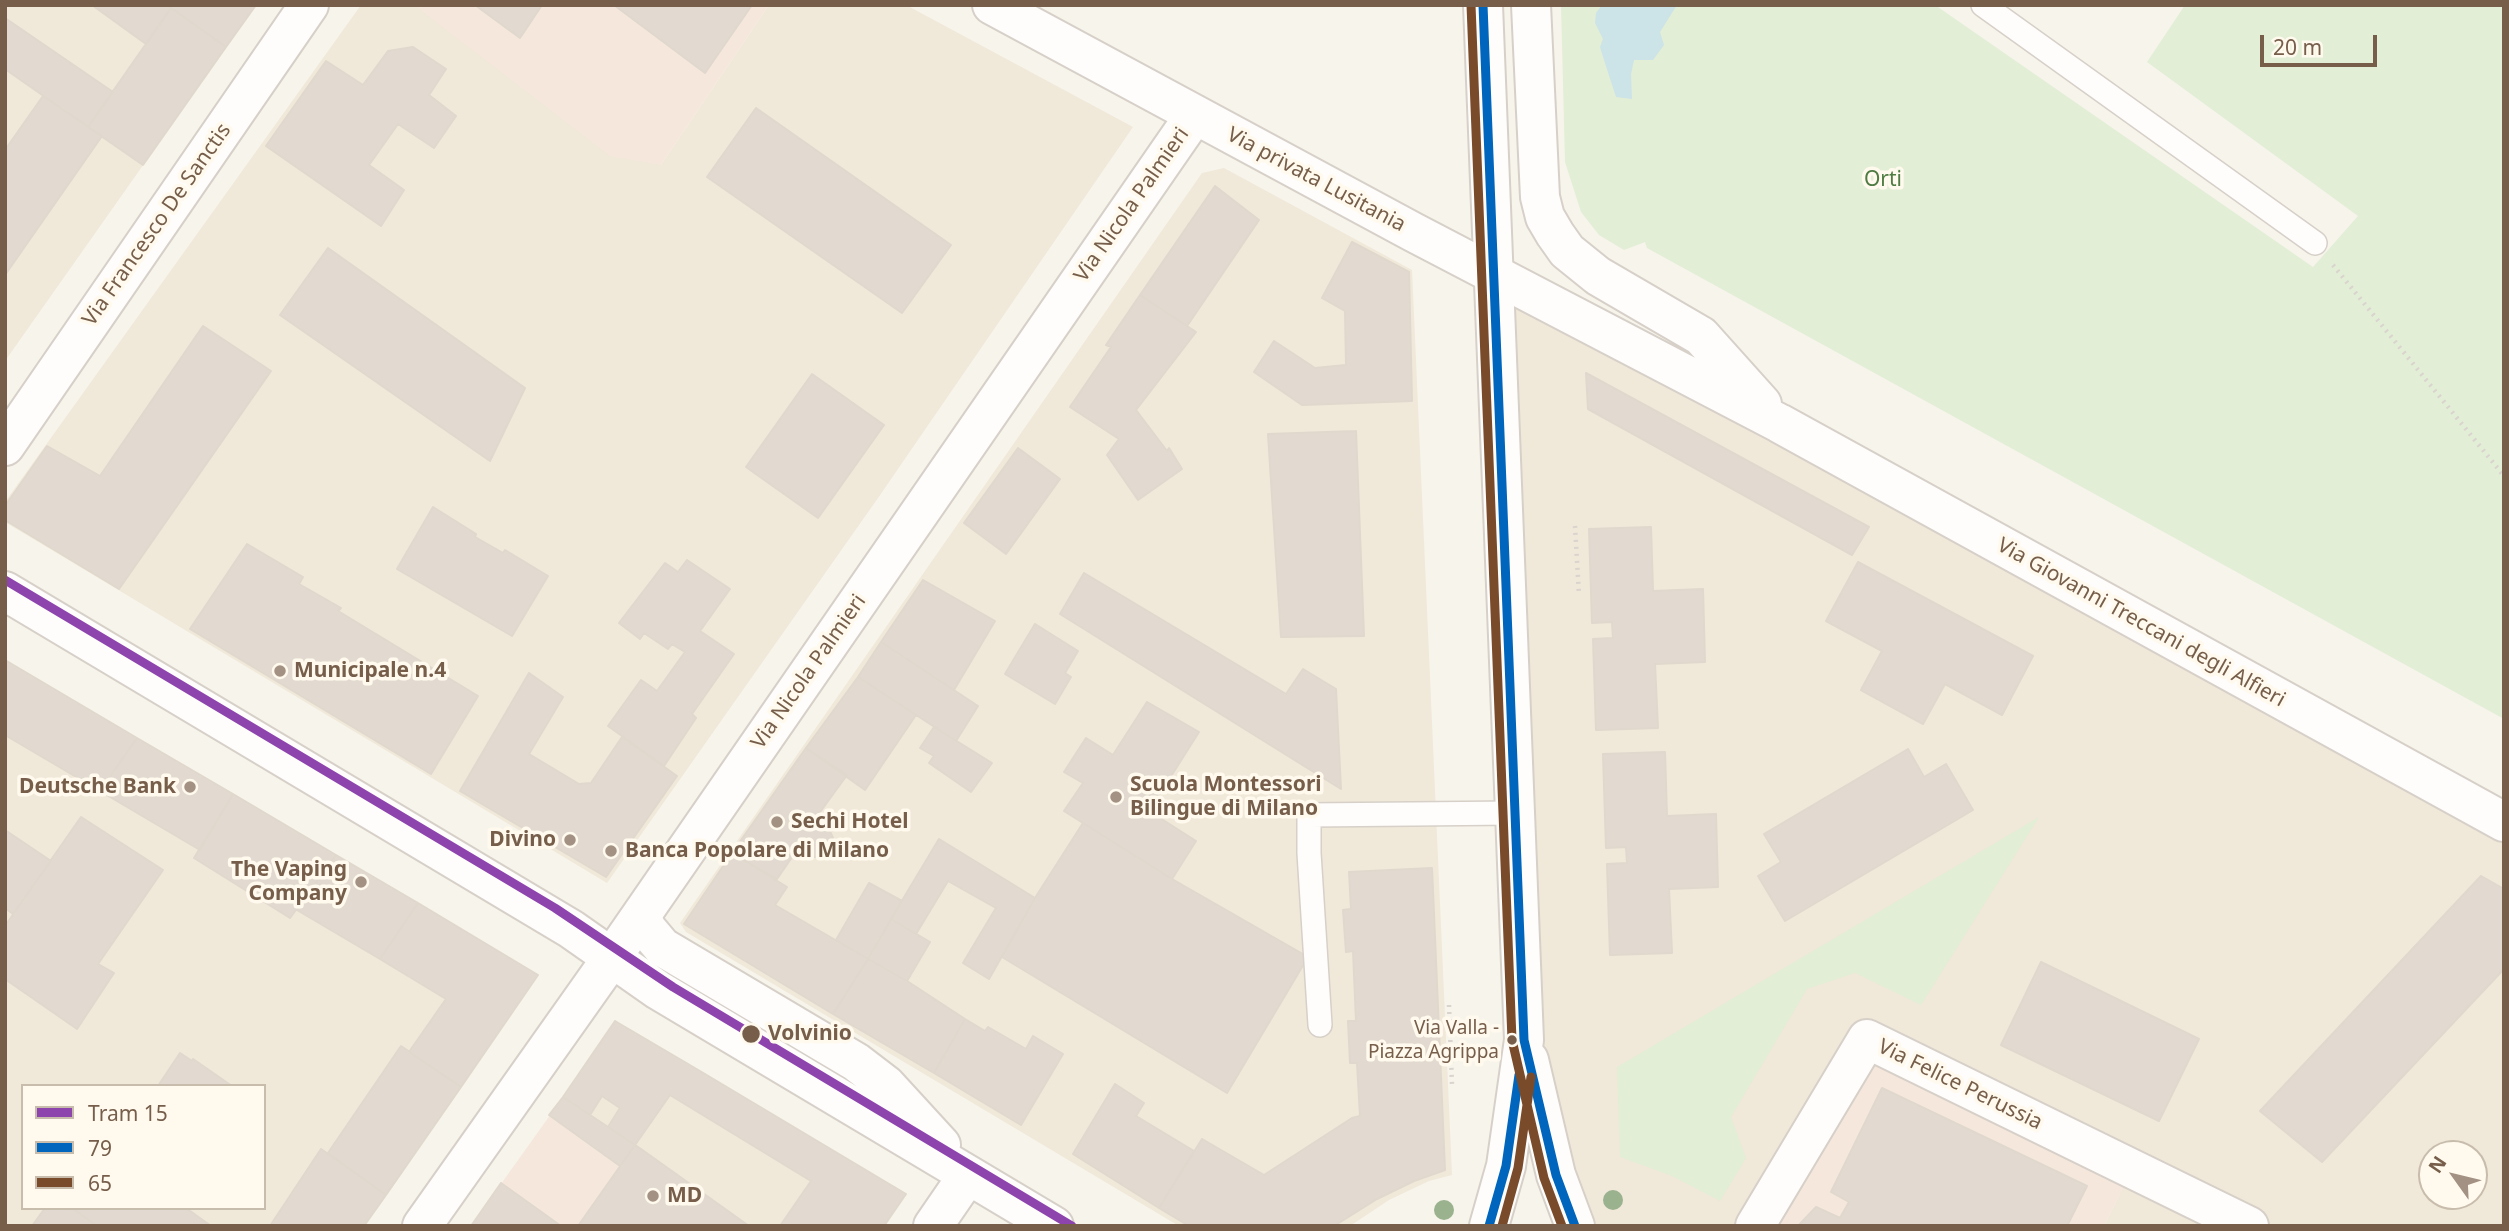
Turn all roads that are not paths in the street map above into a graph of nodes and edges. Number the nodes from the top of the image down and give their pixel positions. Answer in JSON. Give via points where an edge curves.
{"nodes":[{"id":1,"x":309,"y":5,"type":"edge"},
{"id":2,"x":992,"y":5,"type":"edge"},
{"id":3,"x":1483,"y":5,"type":"edge"},
{"id":4,"x":1531,"y":5,"type":"edge"},
{"id":5,"x":1983,"y":5,"type":"edge"},
{"id":6,"x":1194,"y":116,"type":"junction"},
{"id":7,"x":2315,"y":243,"type":"road end"},
{"id":8,"x":1493,"y":272,"type":"junction"},
{"id":9,"x":1779,"y":423,"type":"junction"},
{"id":10,"x":5,"y":446,"type":"edge"},
{"id":11,"x":5,"y":591,"type":"edge"},
{"id":12,"x":1515,"y":813,"type":"junction"},
{"id":13,"x":2504,"y":822,"type":"edge"},
{"id":14,"x":642,"y":914,"type":"junction"},
{"id":15,"x":662,"y":947,"type":"junction"},
{"id":16,"x":612,"y":957,"type":"junction"},
{"id":17,"x":1320,"y":1025,"type":"dead end"},
{"id":18,"x":1524,"y":1040,"type":"junction"},
{"id":19,"x":968,"y":1175,"type":"junction"},
{"id":20,"x":422,"y":1226,"type":"edge"},
{"id":21,"x":933,"y":1226,"type":"edge"},
{"id":22,"x":1054,"y":1226,"type":"edge"},
{"id":23,"x":1489,"y":1226,"type":"edge"},
{"id":24,"x":1575,"y":1226,"type":"edge"},
{"id":25,"x":1755,"y":1226,"type":"edge"},
{"id":26,"x":2249,"y":1226,"type":"edge"}],
"edges":[{"from":1,"to":10,"type":"street","name":"Via Francesco De Sanctis"},
{"from":2,"to":6,"type":"street","name":"Via privata Lusitania"},
{"from":3,"to":8,"type":"street"},
{"from":4,"to":9,"type":"street","name":"Via Giovanni Treccani degli Alfieri","via":[[1540,197],[1555,234],[1567,251],[1598,276],[1701,336]]},
{"from":5,"to":7,"type":"lane"},
{"from":6,"to":8,"type":"street","name":"Via privata Lusitania"},
{"from":6,"to":14,"type":"street","name":"Via Nicola Palmieri"},
{"from":8,"to":9,"type":"street","name":"Via Giovanni Treccani degli Alfieri"},
{"from":8,"to":12,"type":"street"},
{"from":9,"to":13,"type":"street","name":"Via Giovanni Treccani degli Alfieri"},
{"from":11,"to":16,"type":"street"},
{"from":12,"to":17,"type":"lane","via":[[1309,816]]},
{"from":12,"to":18,"type":"street"},
{"from":14,"to":15,"type":"street","via":[[646,928]]},
{"from":14,"to":16,"type":"street","name":"Via Nicola Palmieri"},
{"from":15,"to":16,"type":"street"},
{"from":15,"to":19,"type":"street","via":[[856,1062],[886,1085]]},
{"from":16,"to":19,"type":"street","via":[[658,990]]},
{"from":16,"to":20,"type":"street","name":"Via Nicola Palmieri"},
{"from":18,"to":23,"type":"street","via":[[1506,1166]]},
{"from":18,"to":24,"type":"street","via":[[1556,1174]]},
{"from":19,"to":21,"type":"street"},
{"from":19,"to":22,"type":"street"},
{"from":25,"to":26,"type":"street","name":"Via Felice Perussia","via":[[1867,1039]]}]}
